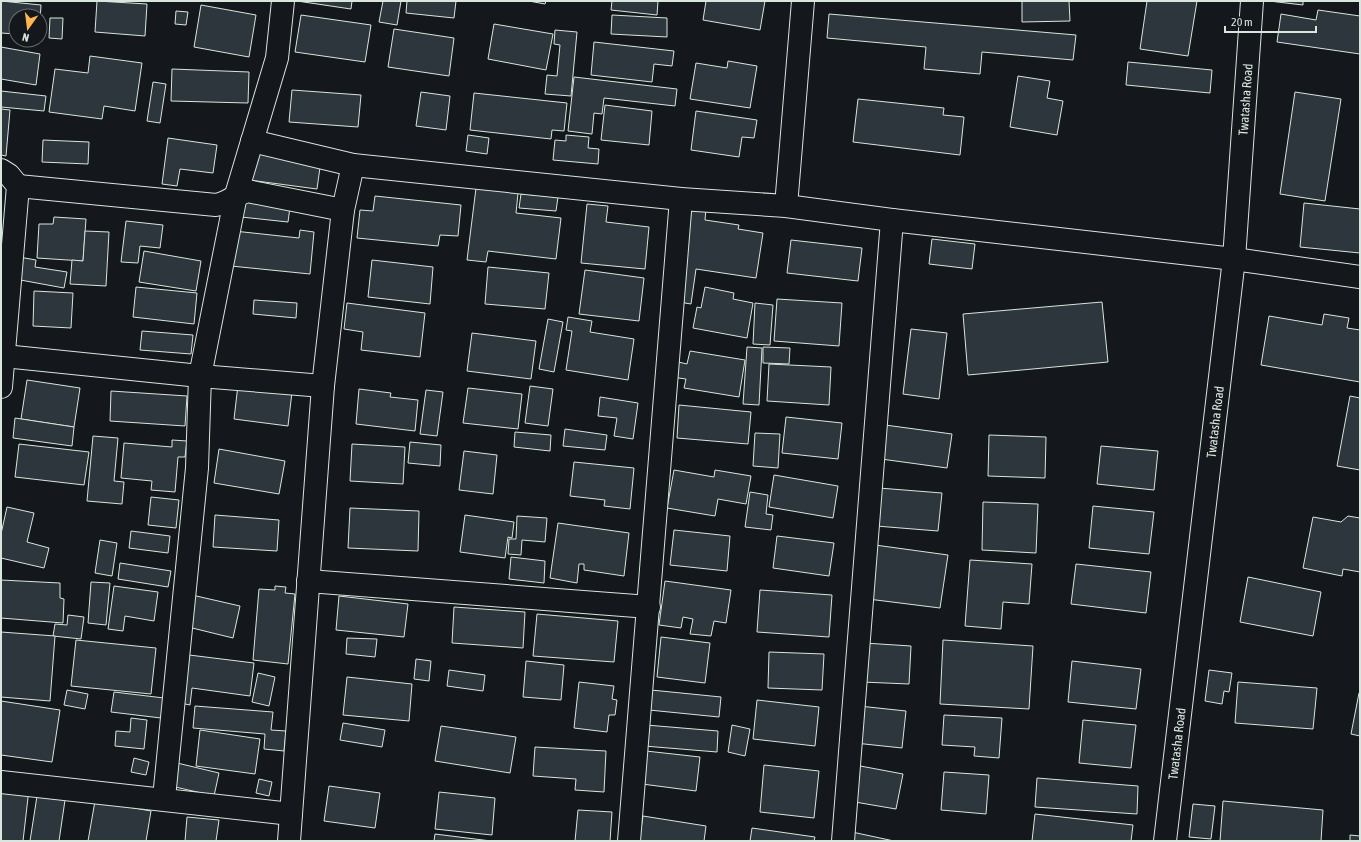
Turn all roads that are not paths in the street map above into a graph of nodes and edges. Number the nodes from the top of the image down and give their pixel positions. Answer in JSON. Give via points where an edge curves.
{"nodes":[{"id":1,"x":283,"y":1,"type":"edge"},
{"id":2,"x":803,"y":1,"type":"edge"},
{"id":3,"x":1252,"y":1,"type":"edge"},
{"id":4,"x":252,"y":141,"type":"junction"},
{"id":5,"x":353,"y":165,"type":"junction"},
{"id":6,"x":1,"y":170,"type":"edge"},
{"id":7,"x":18,"y":186,"type":"junction"},
{"id":8,"x":236,"y":195,"type":"junction"},
{"id":9,"x":681,"y":199,"type":"junction"},
{"id":10,"x":786,"y":206,"type":"junction"},
{"id":11,"x":343,"y":210,"type":"junction"},
{"id":12,"x":892,"y":220,"type":"junction"},
{"id":13,"x":1234,"y":259,"type":"junction"},
{"id":14,"x":1360,"y":277,"type":"edge"},
{"id":15,"x":4,"y":356,"type":"junction"},
{"id":16,"x":200,"y":376,"type":"junction"},
{"id":17,"x":322,"y":386,"type":"junction"},
{"id":18,"x":1,"y":387,"type":"edge"},
{"id":19,"x":308,"y":581,"type":"junction"},
{"id":20,"x":650,"y":607,"type":"junction"},
{"id":21,"x":1,"y":782,"type":"edge"},
{"id":22,"x":164,"y":798,"type":"junction"},
{"id":23,"x":291,"y":814,"type":"junction"},
{"id":24,"x":289,"y":841,"type":"edge"},
{"id":25,"x":629,"y":841,"type":"edge"},
{"id":26,"x":843,"y":841,"type":"edge"},
{"id":27,"x":1165,"y":841,"type":"edge"}],
"edges":[{"from":1,"to":4,"type":"street","via":[[277,58]]},
{"from":2,"to":10,"type":"street"},
{"from":3,"to":13,"type":"street","name":"Twatasha Road"},
{"from":4,"to":5,"type":"street"},
{"from":4,"to":8,"type":"street"},
{"from":5,"to":9,"type":"street"},
{"from":5,"to":11,"type":"street"},
{"from":6,"to":7,"type":"street"},
{"from":7,"to":8,"type":"street","via":[[216,205],[225,203]]},
{"from":7,"to":15,"type":"street"},
{"from":8,"to":11,"type":"street","via":[[247,191]]},
{"from":8,"to":16,"type":"street"},
{"from":9,"to":10,"type":"street"},
{"from":9,"to":20,"type":"street"},
{"from":10,"to":12,"type":"street"},
{"from":11,"to":17,"type":"street"},
{"from":12,"to":13,"type":"street"},
{"from":12,"to":26,"type":"street"},
{"from":13,"to":14,"type":"street"},
{"from":13,"to":27,"type":"street","name":"Twatasha Road"},
{"from":15,"to":16,"type":"street"},
{"from":15,"to":18,"type":"street"},
{"from":16,"to":17,"type":"street"},
{"from":16,"to":22,"type":"street","via":[[197,468]]},
{"from":17,"to":19,"type":"street"},
{"from":19,"to":20,"type":"street"},
{"from":19,"to":23,"type":"street"},
{"from":20,"to":25,"type":"street"},
{"from":21,"to":22,"type":"street"},
{"from":22,"to":23,"type":"street"},
{"from":23,"to":24,"type":"street"}]}
